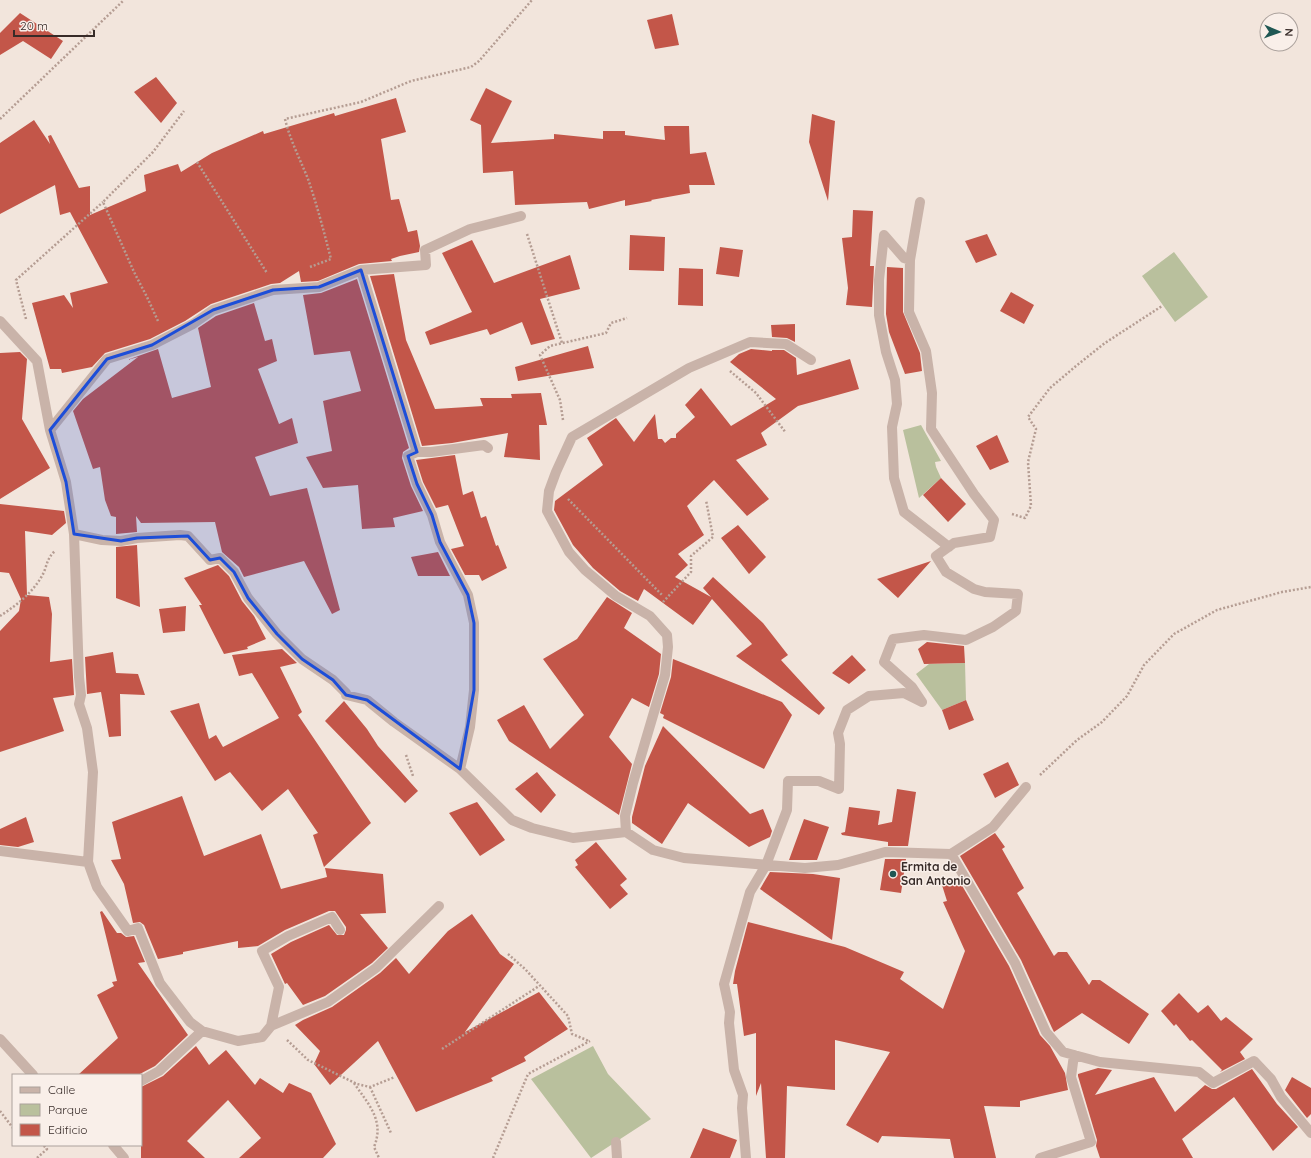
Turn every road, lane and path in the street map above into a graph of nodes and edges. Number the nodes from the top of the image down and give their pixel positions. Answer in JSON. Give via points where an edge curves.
{"nodes":[{"id":1,"x":124,"y":0,"type":"edge"},
{"id":2,"x":532,"y":0,"type":"edge"},
{"id":3,"x":184,"y":111,"type":"dead end"},
{"id":4,"x":0,"y":119,"type":"edge"},
{"id":5,"x":197,"y":162,"type":"dead end"},
{"id":6,"x":103,"y":202,"type":"junction"},
{"id":7,"x":920,"y":202,"type":"dead end"},
{"id":8,"x":521,"y":216,"type":"joint"},
{"id":9,"x":910,"y":260,"type":"junction"},
{"id":10,"x":361,"y":270,"type":"junction"},
{"id":11,"x":307,"y":287,"type":"junction"},
{"id":12,"x":278,"y":290,"type":"junction"},
{"id":13,"x":1162,"y":306,"type":"dead end"},
{"id":14,"x":627,"y":318,"type":"dead end"},
{"id":15,"x":0,"y":321,"type":"edge"},
{"id":16,"x":27,"y":324,"type":"dead end"},
{"id":17,"x":165,"y":338,"type":"junction"},
{"id":18,"x":562,"y":343,"type":"junction"},
{"id":19,"x":714,"y":358,"type":"junction"},
{"id":20,"x":811,"y":360,"type":"dead end"},
{"id":21,"x":50,"y":430,"type":"junction"},
{"id":22,"x":786,"y":433,"type":"dead end"},
{"id":23,"x":488,"y":448,"type":"dead end"},
{"id":24,"x":567,"y":448,"type":"junction"},
{"id":25,"x":417,"y":452,"type":"junction"},
{"id":26,"x":565,"y":497,"type":"dead end"},
{"id":27,"x":706,"y":500,"type":"dead end"},
{"id":28,"x":1011,"y":514,"type":"dead end"},
{"id":29,"x":74,"y":534,"type":"junction"},
{"id":30,"x":949,"y":547,"type":"junction"},
{"id":31,"x":1311,"y":587,"type":"edge"},
{"id":32,"x":663,"y":596,"type":"dead end"},
{"id":33,"x":0,"y":616,"type":"edge"},
{"id":34,"x":650,"y":616,"type":"junction"},
{"id":35,"x":460,"y":770,"type":"junction"},
{"id":36,"x":1026,"y":788,"type":"joint"},
{"id":37,"x":626,"y":832,"type":"junction"},
{"id":38,"x":0,"y":851,"type":"edge"},
{"id":39,"x":951,"y":854,"type":"junction"},
{"id":40,"x":88,"y":862,"type":"junction"},
{"id":41,"x":766,"y":865,"type":"junction"},
{"id":42,"x":439,"y":906,"type":"dead end"},
{"id":43,"x":340,"y":930,"type":"dead end"},
{"id":44,"x":508,"y":954,"type":"dead end"},
{"id":45,"x":539,"y":986,"type":"junction"},
{"id":46,"x":271,"y":1026,"type":"junction"},
{"id":47,"x":202,"y":1031,"type":"junction"},
{"id":48,"x":0,"y":1039,"type":"edge"},
{"id":49,"x":442,"y":1049,"type":"dead end"},
{"id":50,"x":1074,"y":1055,"type":"junction"},
{"id":51,"x":32,"y":1074,"type":"edge"},
{"id":52,"x":395,"y":1077,"type":"dead end"},
{"id":53,"x":142,"y":1080,"type":"edge"},
{"id":54,"x":354,"y":1082,"type":"junction"},
{"id":55,"x":370,"y":1087,"type":"junction"},
{"id":56,"x":0,"y":1111,"type":"edge"},
{"id":57,"x":12,"y":1127,"type":"edge"},
{"id":58,"x":391,"y":1133,"type":"dead end"},
{"id":59,"x":1311,"y":1133,"type":"edge"},
{"id":60,"x":616,"y":1142,"type":"dead end"},
{"id":61,"x":44,"y":1146,"type":"edge"},
{"id":62,"x":114,"y":1146,"type":"edge"},
{"id":63,"x":36,"y":1158,"type":"edge"},
{"id":64,"x":124,"y":1158,"type":"edge"},
{"id":65,"x":379,"y":1158,"type":"edge"},
{"id":66,"x":493,"y":1158,"type":"edge"},
{"id":67,"x":616,"y":1158,"type":"edge"},
{"id":68,"x":746,"y":1158,"type":"edge"},
{"id":69,"x":1040,"y":1158,"type":"edge"}],
"edges":[{"from":1,"to":4,"type":"path"},
{"from":2,"to":11,"type":"path","via":[[471,67],[412,81],[360,102],[285,119],[289,136],[314,196],[332,259],[302,270]]},
{"from":3,"to":6,"type":"path","via":[[153,152]]},
{"from":5,"to":12,"type":"path"},
{"from":6,"to":16,"type":"path","via":[[16,280]]},
{"from":6,"to":17,"type":"path"},
{"from":7,"to":9,"type":"street"},
{"from":8,"to":10,"type":"street","via":[[470,229],[425,250],[426,265]]},
{"from":8,"to":18,"type":"path"},
{"from":9,"to":30,"type":"street","via":[[909,312],[926,351],[932,393],[932,429],[994,520],[990,537],[954,543]]},
{"from":9,"to":30,"type":"street","via":[[904,258],[884,235],[879,280],[879,315],[886,352],[895,380],[897,404],[892,427],[894,478],[904,512]]},
{"from":10,"to":11,"type":"street","via":[[319,287]]},
{"from":10,"to":25,"type":"street"},
{"from":11,"to":12,"type":"street"},
{"from":12,"to":17,"type":"street","via":[[213,310],[193,324]]},
{"from":13,"to":28,"type":"path","via":[[1105,343],[1076,366],[1050,388],[1028,418],[1036,429],[1028,462],[1031,506],[1025,518]]},
{"from":14,"to":18,"type":"path","via":[[611,323],[606,333]]},
{"from":15,"to":21,"type":"street","via":[[37,361]]},
{"from":17,"to":21,"type":"street","via":[[107,360]]},
{"from":18,"to":24,"type":"path","via":[[550,346],[540,355],[560,400]]},
{"from":19,"to":20,"type":"street","via":[[750,342],[786,344]]},
{"from":19,"to":22,"type":"path","via":[[756,393]]},
{"from":19,"to":24,"type":"street","via":[[689,368],[572,437]]},
{"from":21,"to":29,"type":"street","via":[[66,482]]},
{"from":23,"to":25,"type":"street","via":[[484,445]]},
{"from":24,"to":34,"type":"street","via":[[549,491],[547,511],[557,532],[569,552],[585,570],[616,596]]},
{"from":25,"to":35,"type":"street","via":[[408,456],[416,484],[432,514],[440,542],[468,595],[474,623],[474,690],[470,727]]},
{"from":26,"to":32,"type":"path"},
{"from":27,"to":34,"type":"path","via":[[713,537],[691,556],[691,572]]},
{"from":29,"to":33,"type":"path","via":[[51,554],[44,572],[27,596]]},
{"from":29,"to":35,"type":"street","via":[[121,542],[137,538],[188,536],[210,560],[220,558],[234,572],[248,598],[302,659],[333,680],[346,695],[367,700]]},
{"from":29,"to":40,"type":"street","via":[[79,677],[82,695],[79,704],[88,728],[93,772]]},
{"from":30,"to":41,"type":"street","via":[[936,556],[946,572],[974,589],[1018,594],[1016,611],[993,627],[966,640],[924,635],[894,639],[884,662],[912,687],[922,702],[904,693],[869,696],[847,710],[838,733],[839,789],[819,781],[788,781],[787,810]]},
{"from":31,"to":36,"type":"path","via":[[1282,592],[1217,610],[1174,634],[1144,665],[1127,696],[1102,722],[1077,740]]},
{"from":34,"to":37,"type":"street","via":[[667,635],[665,675],[633,783],[625,816]]},
{"from":35,"to":37,"type":"street","via":[[512,820],[532,828],[573,838]]},
{"from":36,"to":39,"type":"street","via":[[993,827]]},
{"from":37,"to":41,"type":"street","via":[[653,850],[684,858]]},
{"from":38,"to":40,"type":"street"},
{"from":39,"to":41,"type":"street","via":[[885,852],[838,865],[805,868]]},
{"from":39,"to":50,"type":"street","via":[[1015,963],[1046,1032],[1063,1052]]},
{"from":40,"to":47,"type":"street","via":[[97,887],[128,931],[138,928],[160,983],[190,1022]]},
{"from":41,"to":68,"type":"street","via":[[750,892],[724,984],[730,1012],[734,1070],[743,1095]]},
{"from":42,"to":46,"type":"street","via":[[376,968],[328,1002]]},
{"from":43,"to":46,"type":"street","via":[[332,917],[288,936],[262,951],[279,987]]},
{"from":44,"to":45,"type":"path"},
{"from":45,"to":49,"type":"path"},
{"from":45,"to":66,"type":"path","via":[[568,1016],[572,1034],[590,1041],[528,1074]]},
{"from":46,"to":47,"type":"street","via":[[262,1037],[238,1041]]},
{"from":46,"to":54,"type":"path","via":[[308,1060]]},
{"from":47,"to":53,"type":"street","via":[[159,1071]]},
{"from":48,"to":51,"type":"street"},
{"from":50,"to":59,"type":"street","via":[[1100,1062],[1199,1072],[1213,1083],[1254,1061],[1271,1079],[1281,1097]]},
{"from":50,"to":69,"type":"street","via":[[1071,1077],[1091,1142]]},
{"from":52,"to":55,"type":"path"},
{"from":54,"to":55,"type":"path"},
{"from":54,"to":65,"type":"path","via":[[376,1115],[378,1138],[374,1147]]},
{"from":55,"to":58,"type":"path"},
{"from":56,"to":57,"type":"path"},
{"from":60,"to":67,"type":"street"},
{"from":61,"to":63,"type":"path","via":[[47,1149]]},
{"from":62,"to":64,"type":"street"}]}
